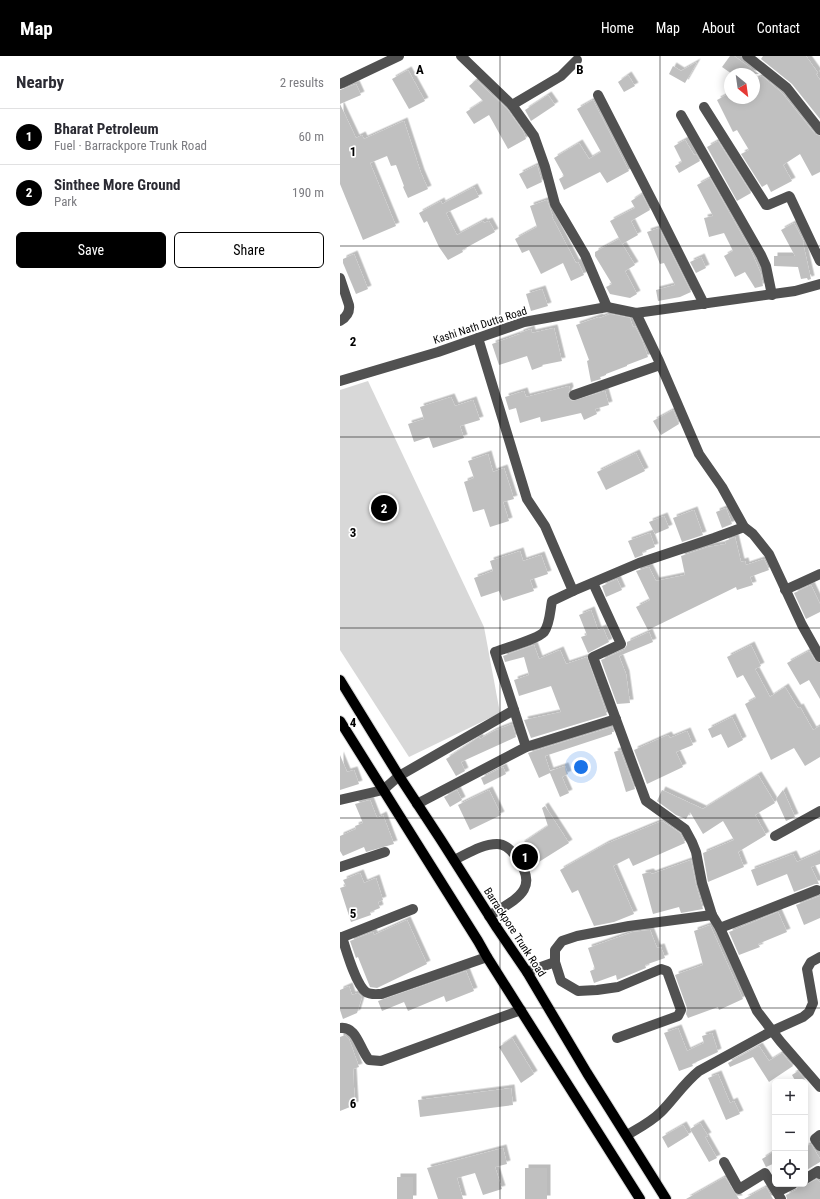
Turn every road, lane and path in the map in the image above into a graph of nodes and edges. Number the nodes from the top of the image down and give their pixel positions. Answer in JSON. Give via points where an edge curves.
{"nodes":[{"id":1,"x":399,"y":56,"type":"edge"},
{"id":2,"x":461,"y":56,"type":"edge"},
{"id":3,"x":747,"y":56,"type":"edge"},
{"id":4,"x":577,"y":60,"type":"dead end"},
{"id":5,"x":340,"y":84,"type":"edge"},
{"id":6,"x":598,"y":95,"type":"dead end"},
{"id":7,"x":512,"y":105,"type":"junction"},
{"id":8,"x":704,"y":107,"type":"dead end"},
{"id":9,"x":681,"y":115,"type":"dead end"},
{"id":10,"x":820,"y":130,"type":"edge"},
{"id":11,"x":820,"y":261,"type":"edge"},
{"id":12,"x":340,"y":278,"type":"edge"},
{"id":13,"x":820,"y":284,"type":"edge"},
{"id":14,"x":772,"y":295,"type":"junction"},
{"id":15,"x":704,"y":304,"type":"junction"},
{"id":16,"x":607,"y":307,"type":"junction"},
{"id":17,"x":636,"y":313,"type":"junction"},
{"id":18,"x":340,"y":321,"type":"edge"},
{"id":19,"x":478,"y":338,"type":"junction"},
{"id":20,"x":660,"y":365,"type":"junction"},
{"id":21,"x":340,"y":381,"type":"edge"},
{"id":22,"x":574,"y":395,"type":"dead end"},
{"id":23,"x":744,"y":527,"type":"junction"},
{"id":24,"x":820,"y":574,"type":"edge"},
{"id":25,"x":593,"y":583,"type":"junction"},
{"id":26,"x":785,"y":590,"type":"junction"},
{"id":27,"x":573,"y":591,"type":"junction"},
{"id":28,"x":820,"y":657,"type":"edge"},
{"id":29,"x":340,"y":680,"type":"edge"},
{"id":30,"x":514,"y":710,"type":"junction"},
{"id":31,"x":616,"y":719,"type":"junction"},
{"id":32,"x":340,"y":721,"type":"edge"},
{"id":33,"x":526,"y":747,"type":"junction"},
{"id":34,"x":399,"y":776,"type":"junction"},
{"id":35,"x":383,"y":790,"type":"junction"},
{"id":36,"x":340,"y":800,"type":"edge"},
{"id":37,"x":417,"y":804,"type":"junction"},
{"id":38,"x":820,"y":811,"type":"edge"},
{"id":39,"x":776,"y":836,"type":"dead end"},
{"id":40,"x":385,"y":852,"type":"dead end"},
{"id":41,"x":454,"y":860,"type":"junction"},
{"id":42,"x":340,"y":867,"type":"edge"},
{"id":43,"x":817,"y":890,"type":"dead end"},
{"id":44,"x":413,"y":909,"type":"dead end"},
{"id":45,"x":712,"y":915,"type":"junction"},
{"id":46,"x":489,"y":916,"type":"junction"},
{"id":47,"x":720,"y":928,"type":"junction"},
{"id":48,"x":341,"y":938,"type":"edge"},
{"id":49,"x":487,"y":957,"type":"junction"},
{"id":50,"x":820,"y":957,"type":"edge"},
{"id":51,"x":555,"y":962,"type":"junction"},
{"id":52,"x":527,"y":972,"type":"junction"},
{"id":53,"x":521,"y":1010,"type":"junction"},
{"id":54,"x":340,"y":1028,"type":"edge"},
{"id":55,"x":772,"y":1031,"type":"junction"},
{"id":56,"x":616,"y":1038,"type":"dead end"},
{"id":57,"x":820,"y":1087,"type":"edge"},
{"id":58,"x":627,"y":1135,"type":"junction"},
{"id":59,"x":820,"y":1135,"type":"edge"},
{"id":60,"x":820,"y":1146,"type":"edge"},
{"id":61,"x":724,"y":1162,"type":"dead end"},
{"id":62,"x":819,"y":1171,"type":"edge"},
{"id":63,"x":808,"y":1176,"type":"edge"},
{"id":64,"x":789,"y":1187,"type":"edge"},
{"id":65,"x":779,"y":1195,"type":"edge"},
{"id":66,"x":640,"y":1199,"type":"edge"},
{"id":67,"x":666,"y":1199,"type":"edge"}],
"edges":[{"from":1,"to":5,"type":"street"},
{"from":2,"to":7,"type":"street"},
{"from":3,"to":10,"type":"street","via":[[787,88]]},
{"from":4,"to":7,"type":"street","via":[[560,76]]},
{"from":6,"to":15,"type":"street"},
{"from":7,"to":16,"type":"street","via":[[534,136],[555,204],[585,255]]},
{"from":8,"to":11,"type":"street","via":[[766,205],[790,197]]},
{"from":9,"to":14,"type":"street","via":[[761,255]]},
{"from":12,"to":18,"type":"street","via":[[350,309]]},
{"from":13,"to":14,"type":"street","name":"Kashi Nath Dutta Road"},
{"from":14,"to":15,"type":"street","name":"Kashi Nath Dutta Road"},
{"from":15,"to":17,"type":"street","name":"Kashi Nath Dutta Road"},
{"from":16,"to":17,"type":"street","name":"Kashi Nath Dutta Road"},
{"from":16,"to":19,"type":"street","name":"Kashi Nath Dutta Road","via":[[524,322]]},
{"from":17,"to":20,"type":"street"},
{"from":19,"to":21,"type":"street","name":"Kashi Nath Dutta Road"},
{"from":19,"to":27,"type":"street","via":[[526,499],[545,526]]},
{"from":20,"to":22,"type":"street"},
{"from":20,"to":23,"type":"street","via":[[699,454],[722,487]]},
{"from":23,"to":25,"type":"street","via":[[639,563]]},
{"from":23,"to":26,"type":"street","via":[[754,534],[769,554]]},
{"from":24,"to":26,"type":"street"},
{"from":25,"to":27,"type":"street"},
{"from":25,"to":31,"type":"street","via":[[621,644],[593,657]]},
{"from":26,"to":28,"type":"street"},
{"from":27,"to":30,"type":"street","via":[[552,601],[544,632],[535,638],[495,652]]},
{"from":29,"to":34,"type":"main road","name":"Barrackpore Trunk Road"},
{"from":30,"to":33,"type":"street"},
{"from":30,"to":34,"type":"street"},
{"from":31,"to":33,"type":"street"},
{"from":31,"to":45,"type":"street","via":[[646,801],[685,829],[692,842]]},
{"from":32,"to":35,"type":"main road"},
{"from":33,"to":37,"type":"street"},
{"from":34,"to":35,"type":"street"},
{"from":34,"to":37,"type":"main road","name":"Barrackpore Trunk Road"},
{"from":35,"to":36,"type":"street"},
{"from":35,"to":49,"type":"main road"},
{"from":37,"to":41,"type":"main road","name":"Barrackpore Trunk Road"},
{"from":38,"to":39,"type":"street"},
{"from":40,"to":42,"type":"street"},
{"from":41,"to":46,"type":"main road","name":"Barrackpore Trunk Road"},
{"from":41,"to":46,"type":"street","via":[[488,845],[499,844],[506,846],[523,868],[527,882],[523,892]]},
{"from":43,"to":47,"type":"street"},
{"from":44,"to":48,"type":"street"},
{"from":45,"to":47,"type":"street"},
{"from":45,"to":51,"type":"street","via":[[577,936],[562,941],[554,950]]},
{"from":46,"to":52,"type":"main road","name":"Barrackpore Trunk Road"},
{"from":47,"to":55,"type":"street","via":[[757,1011]]},
{"from":48,"to":49,"type":"street","via":[[356,977],[366,992],[371,994],[381,994]]},
{"from":49,"to":53,"type":"main road"},
{"from":50,"to":55,"type":"street","via":[[810,962],[807,970],[813,998],[812,1007],[803,1017]]},
{"from":51,"to":52,"type":"street"},
{"from":51,"to":56,"type":"street","via":[[561,981],[578,991],[618,987],[661,969],[667,971],[681,1010],[678,1016]]},
{"from":52,"to":58,"type":"main road","name":"Barrackpore Trunk Road"},
{"from":53,"to":54,"type":"street","via":[[381,1061],[369,1060],[355,1034],[348,1028]]},
{"from":53,"to":66,"type":"main road"},
{"from":55,"to":57,"type":"street"},
{"from":55,"to":58,"type":"street","via":[[699,1071],[651,1121]]},
{"from":58,"to":67,"type":"main road","name":"Barrackpore Trunk Road"},
{"from":59,"to":60,"type":"street","via":[[815,1139]]},
{"from":61,"to":65,"type":"street","via":[[739,1189],[765,1174]]},
{"from":62,"to":63,"type":"street"},
{"from":64,"to":65,"type":"street"}]}
